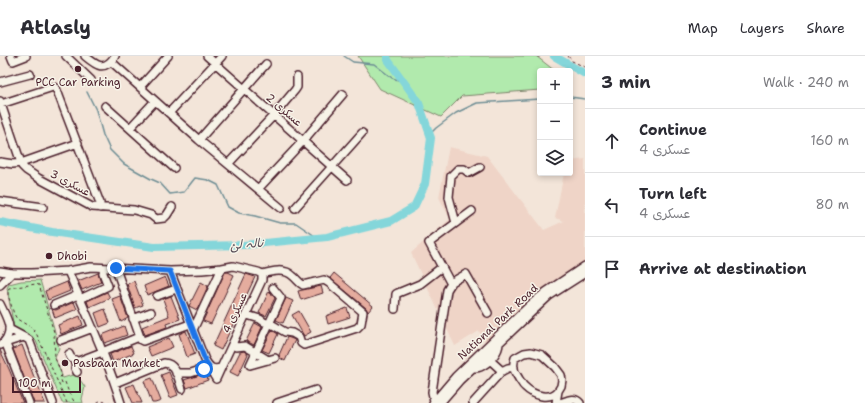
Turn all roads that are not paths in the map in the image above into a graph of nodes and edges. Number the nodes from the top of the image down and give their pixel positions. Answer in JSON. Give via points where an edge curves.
{"nodes":[{"id":1,"x":11,"y":56,"type":"edge"},
{"id":2,"x":26,"y":56,"type":"edge"},
{"id":3,"x":66,"y":56,"type":"edge"},
{"id":4,"x":85,"y":56,"type":"edge"},
{"id":5,"x":168,"y":56,"type":"edge"},
{"id":6,"x":207,"y":56,"type":"edge"},
{"id":7,"x":222,"y":56,"type":"edge"},
{"id":8,"x":113,"y":58,"type":"edge"},
{"id":9,"x":216,"y":63,"type":"junction"},
{"id":10,"x":266,"y":64,"type":"dead end"},
{"id":11,"x":30,"y":74,"type":"dead end"},
{"id":12,"x":297,"y":77,"type":"dead end"},
{"id":13,"x":91,"y":80,"type":"dead end"},
{"id":14,"x":0,"y":82,"type":"edge"},
{"id":15,"x":140,"y":87,"type":"junction"},
{"id":16,"x":244,"y":89,"type":"junction"},
{"id":17,"x":343,"y":94,"type":"dead end"},
{"id":18,"x":155,"y":101,"type":"junction"},
{"id":19,"x":0,"y":102,"type":"edge"},
{"id":20,"x":105,"y":106,"type":"dead end"},
{"id":21,"x":169,"y":113,"type":"junction"},
{"id":22,"x":274,"y":116,"type":"junction"},
{"id":23,"x":130,"y":128,"type":"junction"},
{"id":24,"x":362,"y":133,"type":"dead end"},
{"id":25,"x":199,"y":140,"type":"junction"},
{"id":26,"x":303,"y":141,"type":"junction"},
{"id":27,"x":78,"y":143,"type":"junction"},
{"id":28,"x":0,"y":162,"type":"edge"},
{"id":29,"x":20,"y":163,"type":"junction"},
{"id":30,"x":228,"y":164,"type":"junction"},
{"id":31,"x":332,"y":167,"type":"junction"},
{"id":32,"x":480,"y":167,"type":"dead end"},
{"id":33,"x":174,"y":168,"type":"dead end"},
{"id":34,"x":347,"y":180,"type":"dead end"},
{"id":35,"x":258,"y":189,"type":"junction"},
{"id":36,"x":97,"y":193,"type":"junction"},
{"id":37,"x":0,"y":201,"type":"edge"},
{"id":38,"x":86,"y":204,"type":"junction"},
{"id":39,"x":43,"y":207,"type":"dead end"},
{"id":40,"x":172,"y":207,"type":"dead end"},
{"id":41,"x":100,"y":208,"type":"junction"},
{"id":42,"x":280,"y":208,"type":"dead end"},
{"id":43,"x":296,"y":208,"type":"dead end"},
{"id":44,"x":472,"y":211,"type":"dead end"},
{"id":45,"x":456,"y":223,"type":"junction"},
{"id":46,"x":585,"y":266,"type":"edge"},
{"id":47,"x":442,"y":267,"type":"junction"},
{"id":48,"x":116,"y":268,"type":"junction"},
{"id":49,"x":222,"y":268,"type":"junction"},
{"id":50,"x":0,"y":271,"type":"edge"},
{"id":51,"x":68,"y":271,"type":"junction"},
{"id":52,"x":170,"y":271,"type":"junction"},
{"id":53,"x":12,"y":273,"type":"junction"},
{"id":54,"x":103,"y":273,"type":"dead end"},
{"id":55,"x":585,"y":273,"type":"edge"},
{"id":56,"x":262,"y":274,"type":"junction"},
{"id":57,"x":451,"y":284,"type":"junction"},
{"id":58,"x":0,"y":285,"type":"edge"},
{"id":59,"x":273,"y":288,"type":"dead end"},
{"id":60,"x":176,"y":289,"type":"junction"},
{"id":61,"x":157,"y":296,"type":"dead end"},
{"id":62,"x":79,"y":297,"type":"junction"},
{"id":63,"x":0,"y":304,"type":"edge"},
{"id":64,"x":54,"y":305,"type":"dead end"},
{"id":65,"x":395,"y":309,"type":"dead end"},
{"id":66,"x":151,"y":312,"type":"dead end"},
{"id":67,"x":488,"y":313,"type":"dead end"},
{"id":68,"x":247,"y":315,"type":"junction"},
{"id":69,"x":133,"y":319,"type":"junction"},
{"id":70,"x":269,"y":324,"type":"junction"},
{"id":71,"x":192,"y":327,"type":"junction"},
{"id":72,"x":93,"y":328,"type":"junction"},
{"id":73,"x":9,"y":329,"type":"junction"},
{"id":74,"x":24,"y":337,"type":"junction"},
{"id":75,"x":140,"y":337,"type":"junction"},
{"id":76,"x":61,"y":340,"type":"dead end"},
{"id":77,"x":499,"y":343,"type":"junction"},
{"id":78,"x":233,"y":344,"type":"junction"},
{"id":79,"x":3,"y":345,"type":"edge"},
{"id":80,"x":102,"y":352,"type":"junction"},
{"id":81,"x":256,"y":353,"type":"junction"},
{"id":82,"x":69,"y":354,"type":"dead end"},
{"id":83,"x":490,"y":360,"type":"junction"},
{"id":84,"x":76,"y":362,"type":"junction"},
{"id":85,"x":209,"y":366,"type":"junction"},
{"id":86,"x":514,"y":367,"type":"junction"},
{"id":87,"x":472,"y":368,"type":"junction"},
{"id":88,"x":502,"y":371,"type":"junction"},
{"id":89,"x":77,"y":372,"type":"dead end"},
{"id":90,"x":176,"y":373,"type":"junction"},
{"id":91,"x":115,"y":382,"type":"junction"},
{"id":92,"x":182,"y":389,"type":"dead end"},
{"id":93,"x":316,"y":390,"type":"dead end"},
{"id":94,"x":558,"y":391,"type":"junction"},
{"id":95,"x":289,"y":401,"type":"edge"},
{"id":96,"x":436,"y":402,"type":"edge"},
{"id":97,"x":29,"y":403,"type":"edge"},
{"id":98,"x":53,"y":403,"type":"edge"},
{"id":99,"x":121,"y":403,"type":"edge"},
{"id":100,"x":277,"y":403,"type":"edge"},
{"id":101,"x":473,"y":403,"type":"edge"},
{"id":102,"x":556,"y":403,"type":"edge"},
{"id":103,"x":560,"y":403,"type":"edge"},
{"id":104,"x":580,"y":403,"type":"edge"}],
"edges":[{"from":1,"to":2,"type":"street","via":[[12,61]]},
{"from":3,"to":13,"type":"street"},
{"from":4,"to":8,"type":"street","via":[[100,66]]},
{"from":5,"to":15,"type":"street"},
{"from":6,"to":9,"type":"street","name":"عسکری 2"},
{"from":7,"to":9,"type":"street"},
{"from":8,"to":15,"type":"street","via":[[114,64]]},
{"from":9,"to":16,"type":"street","name":"عسکری 2"},
{"from":9,"to":21,"type":"street"},
{"from":10,"to":16,"type":"street"},
{"from":11,"to":14,"type":"street"},
{"from":12,"to":22,"type":"street","via":[[297,87]]},
{"from":15,"to":18,"type":"street"},
{"from":16,"to":22,"type":"street","name":"عسکری 2"},
{"from":16,"to":25,"type":"street"},
{"from":17,"to":26,"type":"street"},
{"from":18,"to":21,"type":"street"},
{"from":18,"to":23,"type":"street"},
{"from":19,"to":27,"type":"street","via":[[55,87]]},
{"from":19,"to":29,"type":"street"},
{"from":20,"to":23,"type":"street"},
{"from":21,"to":25,"type":"street"},
{"from":22,"to":26,"type":"street","name":"عسکری 2"},
{"from":22,"to":30,"type":"street"},
{"from":23,"to":33,"type":"street"},
{"from":24,"to":31,"type":"street"},
{"from":25,"to":30,"type":"street"},
{"from":26,"to":31,"type":"street","name":"عسکری 2"},
{"from":26,"to":35,"type":"street"},
{"from":27,"to":29,"type":"street"},
{"from":27,"to":36,"type":"street"},
{"from":28,"to":29,"type":"street"},
{"from":29,"to":38,"type":"street","name":"عسکری 3","via":[[38,178]]},
{"from":30,"to":35,"type":"street"},
{"from":31,"to":34,"type":"street","name":"عسکری 2"},
{"from":31,"to":43,"type":"street"},
{"from":32,"to":45,"type":"street","via":[[470,173],[458,169],[451,176],[449,197]]},
{"from":35,"to":42,"type":"street"},
{"from":36,"to":38,"type":"street","via":[[94,201]]},
{"from":36,"to":41,"type":"street"},
{"from":37,"to":39,"type":"street"},
{"from":38,"to":41,"type":"street","name":"عسکری 3"},
{"from":40,"to":41,"type":"street","name":"عسکری 3","via":[[164,218],[156,219],[134,210]]},
{"from":44,"to":45,"type":"street"},
{"from":45,"to":47,"type":"street","via":[[430,243]]},
{"from":46,"to":96,"type":"street","name":"National Park Road","via":[[530,305],[456,376]]},
{"from":47,"to":57,"type":"street"},
{"from":47,"to":65,"type":"street","via":[[420,284],[396,294]]},
{"from":48,"to":51,"type":"street","via":[[91,267]]},
{"from":48,"to":52,"type":"street"},
{"from":48,"to":69,"type":"street"},
{"from":49,"to":52,"type":"street"},
{"from":49,"to":56,"type":"street","via":[[232,266]]},
{"from":49,"to":71,"type":"street"},
{"from":50,"to":53,"type":"street"},
{"from":51,"to":53,"type":"street"},
{"from":51,"to":62,"type":"street"},
{"from":52,"to":60,"type":"street"},
{"from":53,"to":58,"type":"street"},
{"from":54,"to":62,"type":"street","via":[[108,286]]},
{"from":55,"to":77,"type":"street","name":"National Park Road","via":[[549,296]]},
{"from":56,"to":68,"type":"street","name":"عسکری 4","via":[[262,280]]},
{"from":56,"to":70,"type":"street","via":[[280,270],[291,274],[303,285],[324,280],[363,312],[361,324],[357,328],[304,345],[300,337]]},
{"from":57,"to":67,"type":"street","via":[[466,274]]},
{"from":57,"to":96,"type":"street","via":[[447,290],[432,392]]},
{"from":59,"to":70,"type":"street","via":[[281,298]]},
{"from":60,"to":61,"type":"street"},
{"from":60,"to":71,"type":"street"},
{"from":62,"to":64,"type":"street"},
{"from":62,"to":72,"type":"street"},
{"from":63,"to":73,"type":"street"},
{"from":66,"to":69,"type":"street"},
{"from":68,"to":70,"type":"street"},
{"from":68,"to":78,"type":"street","name":"عسکری 4"},
{"from":69,"to":75,"type":"street"},
{"from":70,"to":81,"type":"street"},
{"from":71,"to":75,"type":"street","via":[[143,341]]},
{"from":71,"to":85,"type":"street"},
{"from":72,"to":76,"type":"street"},
{"from":72,"to":80,"type":"street"},
{"from":73,"to":74,"type":"street"},
{"from":73,"to":79,"type":"street"},
{"from":74,"to":79,"type":"street"},
{"from":74,"to":98,"type":"street","via":[[31,342]]},
{"from":75,"to":80,"type":"street"},
{"from":77,"to":83,"type":"street","via":[[498,351]]},
{"from":77,"to":87,"type":"street","name":"National Park Road"},
{"from":78,"to":81,"type":"street","via":[[236,347],[245,346]]},
{"from":78,"to":85,"type":"street","name":"عسکری 4","via":[[221,368]]},
{"from":79,"to":97,"type":"street"},
{"from":80,"to":84,"type":"street"},
{"from":80,"to":91,"type":"street"},
{"from":81,"to":81,"type":"street","via":[[250,365],[272,359]]},
{"from":82,"to":84,"type":"street"},
{"from":83,"to":87,"type":"street","via":[[481,367]]},
{"from":83,"to":88,"type":"street"},
{"from":84,"to":89,"type":"street"},
{"from":85,"to":90,"type":"street","via":[[191,373]]},
{"from":86,"to":88,"type":"street"},
{"from":86,"to":94,"type":"street","via":[[524,386],[530,391],[547,397]]},
{"from":86,"to":94,"type":"street","via":[[515,358],[524,353],[542,355],[561,375],[561,386]]},
{"from":87,"to":96,"type":"street","name":"National Park Road"},
{"from":88,"to":101,"type":"street"},
{"from":90,"to":91,"type":"street","via":[[175,368],[164,363]]},
{"from":90,"to":92,"type":"street"},
{"from":91,"to":99,"type":"street"},
{"from":93,"to":95,"type":"street"},
{"from":94,"to":102,"type":"street"},
{"from":95,"to":100,"type":"street"},
{"from":103,"to":104,"type":"street","via":[[574,399]]}]}
